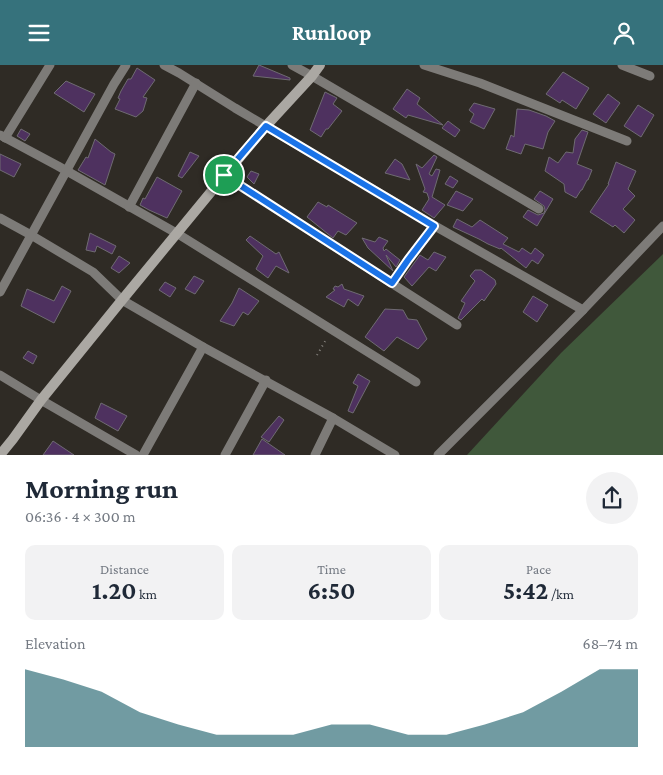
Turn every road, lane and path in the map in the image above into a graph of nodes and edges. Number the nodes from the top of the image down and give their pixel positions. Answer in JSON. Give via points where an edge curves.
{"nodes":[{"id":1,"x":50,"y":65,"type":"edge"},
{"id":2,"x":126,"y":65,"type":"edge"},
{"id":3,"x":164,"y":65,"type":"edge"},
{"id":4,"x":292,"y":65,"type":"edge"},
{"id":5,"x":320,"y":65,"type":"edge"},
{"id":6,"x":424,"y":65,"type":"edge"},
{"id":7,"x":622,"y":65,"type":"edge"},
{"id":8,"x":312,"y":76,"type":"junction"},
{"id":9,"x":650,"y":76,"type":"dead end"},
{"id":10,"x":196,"y":83,"type":"junction"},
{"id":11,"x":266,"y":126,"type":"junction"},
{"id":12,"x":2,"y":137,"type":"edge"},
{"id":13,"x":627,"y":141,"type":"dead end"},
{"id":14,"x":66,"y":171,"type":"junction"},
{"id":15,"x":224,"y":175,"type":"junction"},
{"id":16,"x":129,"y":207,"type":"junction"},
{"id":17,"x":539,"y":209,"type":"dead end"},
{"id":18,"x":0,"y":218,"type":"edge"},
{"id":19,"x":434,"y":226,"type":"junction"},
{"id":20,"x":663,"y":226,"type":"edge"},
{"id":21,"x":178,"y":234,"type":"junction"},
{"id":22,"x":31,"y":235,"type":"junction"},
{"id":23,"x":392,"y":283,"type":"junction"},
{"id":24,"x":0,"y":292,"type":"edge"},
{"id":25,"x":122,"y":301,"type":"junction"},
{"id":26,"x":583,"y":310,"type":"junction"},
{"id":27,"x":457,"y":325,"type":"dead end"},
{"id":28,"x":332,"y":329,"type":"junction"},
{"id":29,"x":203,"y":347,"type":"junction"},
{"id":30,"x":318,"y":355,"type":"dead end"},
{"id":31,"x":0,"y":375,"type":"edge"},
{"id":32,"x":266,"y":380,"type":"junction"},
{"id":33,"x":416,"y":382,"type":"dead end"},
{"id":34,"x":41,"y":400,"type":"junction"},
{"id":35,"x":333,"y":418,"type":"junction"},
{"id":36,"x":0,"y":455,"type":"edge"},
{"id":37,"x":136,"y":455,"type":"edge"},
{"id":38,"x":142,"y":455,"type":"edge"},
{"id":39,"x":225,"y":455,"type":"edge"},
{"id":40,"x":315,"y":455,"type":"edge"},
{"id":41,"x":395,"y":455,"type":"edge"},
{"id":42,"x":438,"y":455,"type":"edge"}],
"edges":[{"from":1,"to":12,"type":"street"},
{"from":2,"to":14,"type":"street"},
{"from":3,"to":10,"type":"street"},
{"from":4,"to":8,"type":"street"},
{"from":5,"to":8,"type":"street"},
{"from":6,"to":13,"type":"street","via":[[480,83]]},
{"from":7,"to":9,"type":"street"},
{"from":8,"to":11,"type":"street"},
{"from":8,"to":17,"type":"street"},
{"from":10,"to":11,"type":"street"},
{"from":10,"to":16,"type":"street"},
{"from":11,"to":15,"type":"street"},
{"from":11,"to":19,"type":"street"},
{"from":12,"to":14,"type":"street"},
{"from":14,"to":16,"type":"street"},
{"from":14,"to":22,"type":"street"},
{"from":15,"to":21,"type":"street"},
{"from":15,"to":23,"type":"street"},
{"from":16,"to":21,"type":"street"},
{"from":18,"to":22,"type":"street"},
{"from":19,"to":23,"type":"street"},
{"from":19,"to":26,"type":"street"},
{"from":20,"to":26,"type":"street"},
{"from":21,"to":25,"type":"street"},
{"from":21,"to":28,"type":"street"},
{"from":22,"to":24,"type":"street"},
{"from":22,"to":25,"type":"street","via":[[94,272]]},
{"from":23,"to":27,"type":"street"},
{"from":25,"to":29,"type":"street"},
{"from":25,"to":34,"type":"street"},
{"from":26,"to":42,"type":"street"},
{"from":28,"to":30,"type":"path"},
{"from":28,"to":33,"type":"street"},
{"from":29,"to":32,"type":"street"},
{"from":29,"to":38,"type":"street"},
{"from":31,"to":34,"type":"street"},
{"from":32,"to":35,"type":"street"},
{"from":32,"to":39,"type":"street"},
{"from":34,"to":36,"type":"street"},
{"from":34,"to":37,"type":"street"},
{"from":35,"to":40,"type":"street"},
{"from":35,"to":41,"type":"street"}]}
